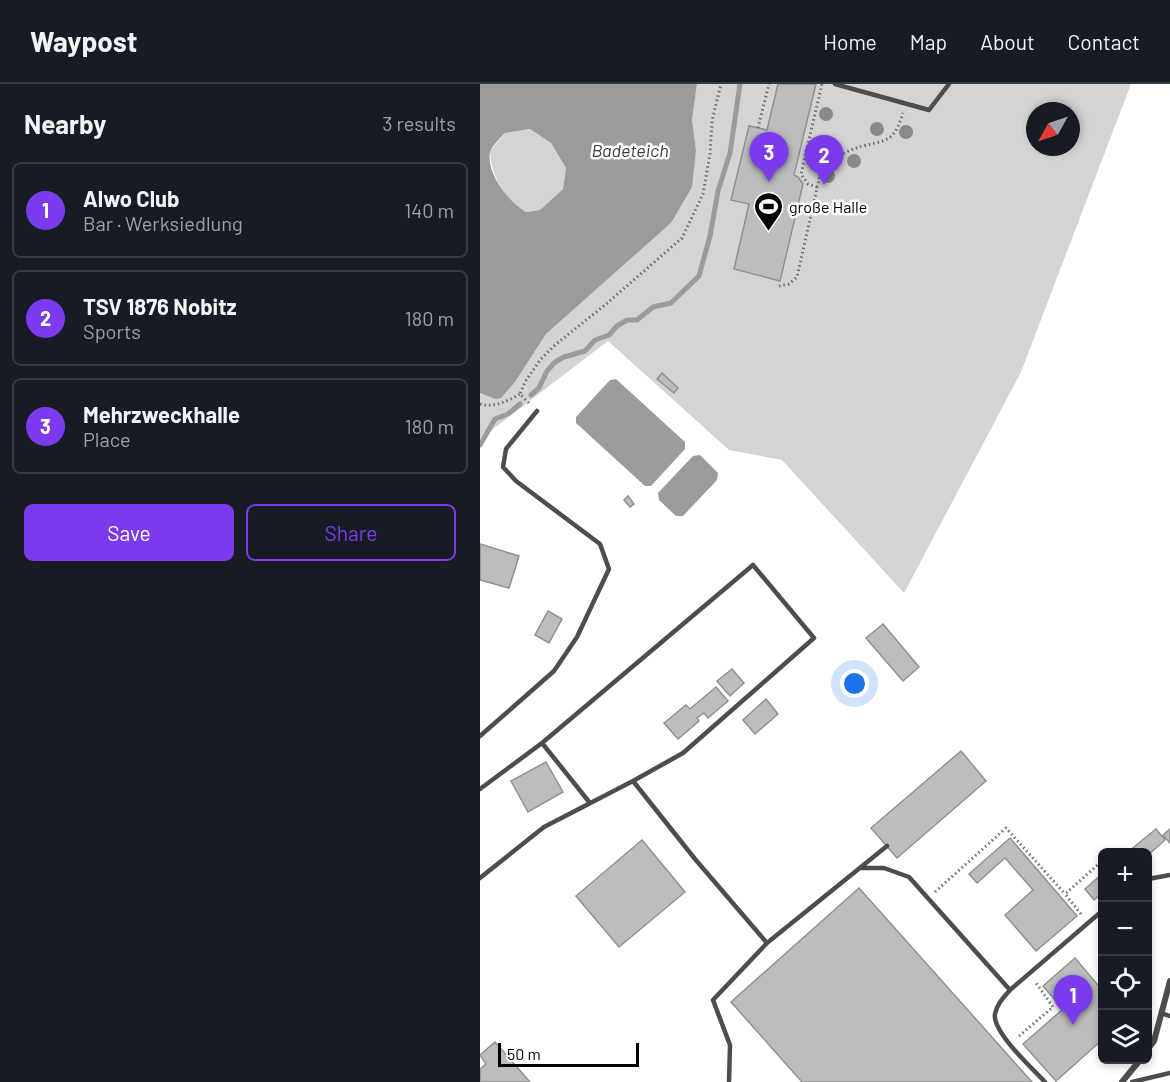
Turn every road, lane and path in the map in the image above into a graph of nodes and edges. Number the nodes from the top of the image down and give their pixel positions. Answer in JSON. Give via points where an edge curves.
{"nodes":[{"id":1,"x":721,"y":84,"type":"edge"},
{"id":2,"x":769,"y":84,"type":"edge"},
{"id":3,"x":822,"y":84,"type":"edge"},
{"id":4,"x":835,"y":84,"type":"edge"},
{"id":5,"x":949,"y":84,"type":"edge"},
{"id":6,"x":907,"y":104,"type":"junction"},
{"id":7,"x":758,"y":128,"type":"dead end"},
{"id":8,"x":817,"y":187,"type":"junction"},
{"id":9,"x":779,"y":286,"type":"dead end"},
{"id":10,"x":520,"y":394,"type":"junction"},
{"id":11,"x":480,"y":404,"type":"edge"},
{"id":12,"x":537,"y":411,"type":"joint"},
{"id":13,"x":480,"y":736,"type":"edge"},
{"id":14,"x":542,"y":743,"type":"junction"},
{"id":15,"x":633,"y":782,"type":"junction"},
{"id":16,"x":480,"y":789,"type":"edge"},
{"id":17,"x":590,"y":803,"type":"junction"},
{"id":18,"x":886,"y":846,"type":"dead end"},
{"id":19,"x":1098,"y":865,"type":"edge"},
{"id":20,"x":860,"y":868,"type":"junction"},
{"id":21,"x":1170,"y":875,"type":"edge"},
{"id":22,"x":480,"y":878,"type":"edge"},
{"id":23,"x":1152,"y":878,"type":"edge"},
{"id":24,"x":1065,"y":894,"type":"junction"},
{"id":25,"x":928,"y":898,"type":"junction"},
{"id":26,"x":1098,"y":914,"type":"edge"},
{"id":27,"x":1088,"y":923,"type":"junction"},
{"id":28,"x":768,"y":942,"type":"junction"},
{"id":29,"x":1029,"y":974,"type":"junction"},
{"id":30,"x":1170,"y":981,"type":"edge"},
{"id":31,"x":1010,"y":990,"type":"junction"},
{"id":32,"x":1161,"y":1013,"type":"junction"},
{"id":33,"x":1170,"y":1016,"type":"edge"},
{"id":34,"x":1010,"y":1043,"type":"junction"},
{"id":35,"x":1152,"y":1044,"type":"edge"},
{"id":36,"x":1136,"y":1064,"type":"edge"},
{"id":37,"x":1170,"y":1073,"type":"edge"},
{"id":38,"x":729,"y":1082,"type":"edge"},
{"id":39,"x":1045,"y":1082,"type":"edge"},
{"id":40,"x":1122,"y":1082,"type":"edge"},
{"id":41,"x":1132,"y":1082,"type":"edge"}],
"edges":[{"from":1,"to":10,"type":"path","via":[[703,194],[682,238],[555,345],[540,360]]},
{"from":2,"to":7,"type":"path"},
{"from":3,"to":8,"type":"path","via":[[801,174],[808,184]]},
{"from":4,"to":6,"type":"lane"},
{"from":5,"to":6,"type":"lane","via":[[929,110]]},
{"from":6,"to":8,"type":"path","via":[[890,137],[839,155],[826,165]]},
{"from":8,"to":9,"type":"path","via":[[797,277]]},
{"from":10,"to":11,"type":"path","via":[[507,402]]},
{"from":10,"to":12,"type":"path"},
{"from":12,"to":13,"type":"lane","via":[[506,449],[503,467],[600,544],[609,569],[577,637],[554,671]]},
{"from":14,"to":15,"type":"lane","via":[[753,565],[814,638],[683,753]]},
{"from":14,"to":16,"type":"lane"},
{"from":14,"to":17,"type":"lane"},
{"from":15,"to":17,"type":"lane"},
{"from":15,"to":28,"type":"lane"},
{"from":17,"to":22,"type":"lane","via":[[544,826]]},
{"from":18,"to":20,"type":"lane"},
{"from":19,"to":24,"type":"path"},
{"from":20,"to":25,"type":"lane","via":[[884,868],[909,877]]},
{"from":20,"to":28,"type":"lane"},
{"from":21,"to":23,"type":"lane"},
{"from":24,"to":25,"type":"path","via":[[1006,828]]},
{"from":24,"to":27,"type":"path"},
{"from":25,"to":31,"type":"lane"},
{"from":26,"to":27,"type":"lane"},
{"from":27,"to":29,"type":"lane"},
{"from":28,"to":38,"type":"lane","via":[[713,1000],[730,1045]]},
{"from":29,"to":31,"type":"lane"},
{"from":29,"to":34,"type":"path","via":[[1053,1007]]},
{"from":30,"to":32,"type":"street"},
{"from":31,"to":34,"type":"lane","via":[[994,1017]]},
{"from":32,"to":33,"type":"lane"},
{"from":32,"to":35,"type":"street"},
{"from":34,"to":39,"type":"lane"},
{"from":36,"to":40,"type":"street"},
{"from":37,"to":41,"type":"lane"}]}
